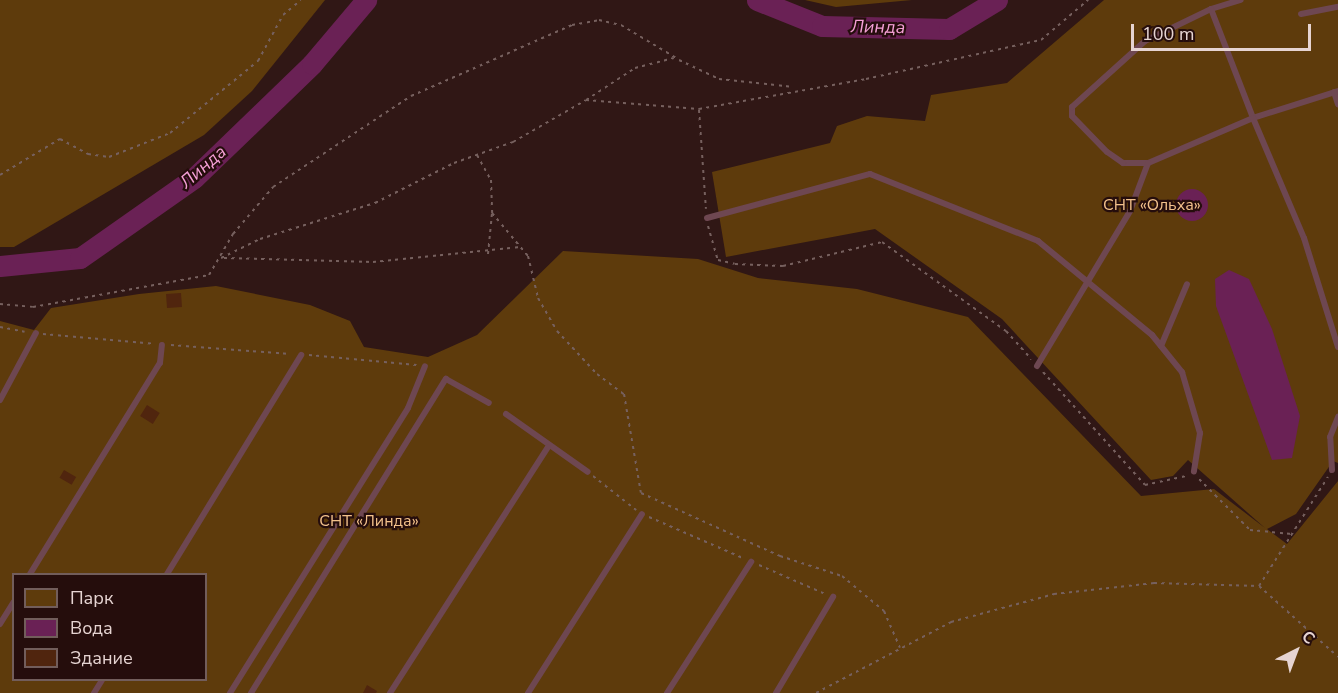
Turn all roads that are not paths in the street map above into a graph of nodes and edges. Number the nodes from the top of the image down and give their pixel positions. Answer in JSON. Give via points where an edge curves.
{"nodes":[{"id":1,"x":1241,"y":0,"type":"edge"},
{"id":2,"x":1338,"y":7,"type":"edge"},
{"id":3,"x":1211,"y":9,"type":"junction"},
{"id":4,"x":1301,"y":14,"type":"dead end"},
{"id":5,"x":1336,"y":91,"type":"edge"},
{"id":6,"x":1338,"y":104,"type":"edge"},
{"id":7,"x":1253,"y":117,"type":"junction"},
{"id":8,"x":1148,"y":163,"type":"junction"},
{"id":9,"x":707,"y":218,"type":"road end"},
{"id":10,"x":1089,"y":283,"type":"junction"},
{"id":11,"x":1187,"y":284,"type":"dead end"},
{"id":12,"x":36,"y":333,"type":"road end"},
{"id":13,"x":162,"y":345,"type":"road end"},
{"id":14,"x":1161,"y":346,"type":"junction"},
{"id":15,"x":1338,"y":347,"type":"edge"},
{"id":16,"x":302,"y":355,"type":"road end"},
{"id":17,"x":425,"y":366,"type":"road end"},
{"id":18,"x":1037,"y":366,"type":"road end"},
{"id":19,"x":0,"y":400,"type":"edge"},
{"id":20,"x":489,"y":403,"type":"dead end"},
{"id":21,"x":506,"y":414,"type":"dead end"},
{"id":22,"x":1338,"y":417,"type":"edge"},
{"id":23,"x":548,"y":447,"type":"junction"},
{"id":24,"x":1332,"y":470,"type":"road end"},
{"id":25,"x":588,"y":472,"type":"road end"},
{"id":26,"x":1194,"y":472,"type":"road end"},
{"id":27,"x":642,"y":514,"type":"road end"},
{"id":28,"x":751,"y":562,"type":"road end"},
{"id":29,"x":31,"y":573,"type":"edge"},
{"id":30,"x":168,"y":573,"type":"edge"},
{"id":31,"x":833,"y":597,"type":"road end"},
{"id":32,"x":12,"y":605,"type":"edge"},
{"id":33,"x":0,"y":624,"type":"edge"},
{"id":34,"x":230,"y":693,"type":"edge"},
{"id":35,"x":251,"y":693,"type":"edge"},
{"id":36,"x":390,"y":693,"type":"edge"},
{"id":37,"x":528,"y":693,"type":"edge"},
{"id":38,"x":667,"y":693,"type":"edge"},
{"id":39,"x":776,"y":693,"type":"edge"}],
"edges":[{"from":1,"to":3,"type":"lane"},
{"from":2,"to":4,"type":"lane"},
{"from":3,"to":7,"type":"lane"},
{"from":3,"to":8,"type":"lane","via":[[1145,41],[1072,106],[1072,116],[1107,152],[1123,163]]},
{"from":5,"to":6,"type":"lane"},
{"from":5,"to":7,"type":"lane"},
{"from":7,"to":8,"type":"lane"},
{"from":7,"to":15,"type":"lane","via":[[1304,238]]},
{"from":8,"to":10,"type":"lane","via":[[1130,211]]},
{"from":9,"to":10,"type":"lane","via":[[870,174],[1038,241]]},
{"from":10,"to":14,"type":"lane"},
{"from":10,"to":18,"type":"lane"},
{"from":11,"to":14,"type":"lane"},
{"from":12,"to":19,"type":"lane"},
{"from":13,"to":29,"type":"lane","via":[[160,363]]},
{"from":14,"to":26,"type":"lane","via":[[1182,372],[1200,433]]},
{"from":16,"to":30,"type":"lane"},
{"from":17,"to":34,"type":"lane","via":[[408,408]]},
{"from":20,"to":35,"type":"lane","via":[[446,379]]},
{"from":21,"to":23,"type":"lane"},
{"from":22,"to":24,"type":"lane","via":[[1330,437]]},
{"from":23,"to":25,"type":"lane"},
{"from":23,"to":36,"type":"lane"},
{"from":27,"to":37,"type":"lane"},
{"from":28,"to":38,"type":"lane"},
{"from":31,"to":39,"type":"lane"},
{"from":32,"to":33,"type":"lane"}]}
